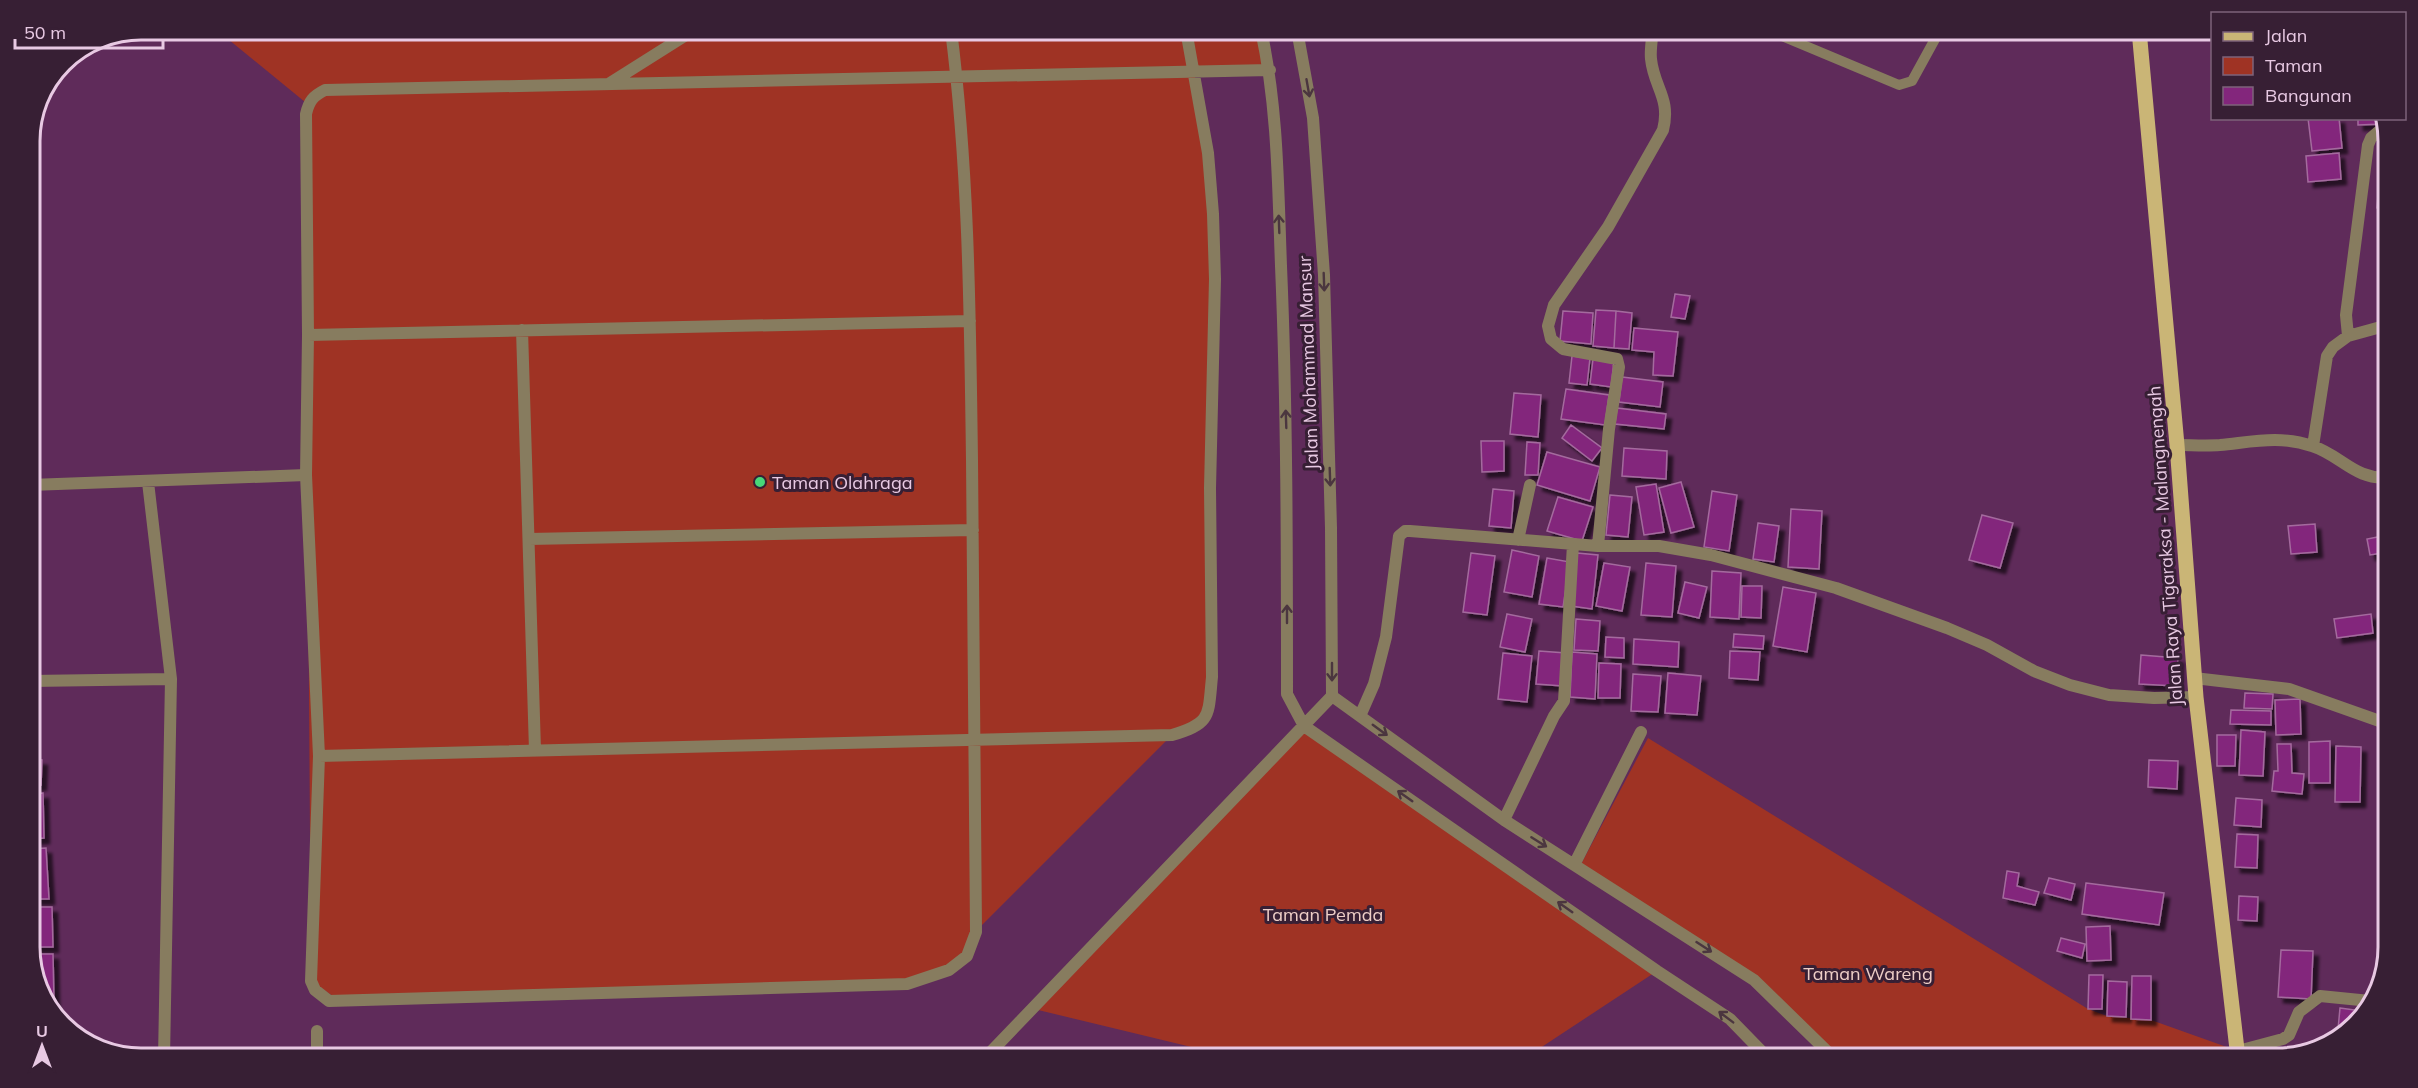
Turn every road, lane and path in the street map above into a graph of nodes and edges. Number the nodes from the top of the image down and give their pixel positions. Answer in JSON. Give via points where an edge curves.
{"nodes":[{"id":1,"x":677,"y":40,"type":"edge"},
{"id":2,"x":952,"y":40,"type":"edge"},
{"id":3,"x":1188,"y":40,"type":"edge"},
{"id":4,"x":1263,"y":40,"type":"edge"},
{"id":5,"x":1299,"y":40,"type":"edge"},
{"id":6,"x":1652,"y":40,"type":"edge"},
{"id":7,"x":1792,"y":40,"type":"edge"},
{"id":8,"x":1935,"y":40,"type":"edge"},
{"id":9,"x":2140,"y":40,"type":"edge"},
{"id":10,"x":1193,"y":70,"type":"junction"},
{"id":11,"x":1270,"y":70,"type":"junction"},
{"id":12,"x":957,"y":77,"type":"junction"},
{"id":13,"x":609,"y":84,"type":"junction"},
{"id":14,"x":2377,"y":133,"type":"edge"},
{"id":15,"x":970,"y":321,"type":"junction"},
{"id":16,"x":2377,"y":328,"type":"edge"},
{"id":17,"x":522,"y":330,"type":"junction"},
{"id":18,"x":308,"y":335,"type":"junction"},
{"id":19,"x":2348,"y":336,"type":"junction"},
{"id":20,"x":2177,"y":445,"type":"junction"},
{"id":21,"x":2313,"y":446,"type":"junction"},
{"id":22,"x":306,"y":475,"type":"junction"},
{"id":23,"x":2377,"y":478,"type":"edge"},
{"id":24,"x":148,"y":482,"type":"junction"},
{"id":25,"x":41,"y":485,"type":"edge"},
{"id":26,"x":1530,"y":485,"type":"dead end"},
{"id":27,"x":973,"y":530,"type":"junction"},
{"id":28,"x":529,"y":540,"type":"junction"},
{"id":29,"x":1518,"y":540,"type":"junction"},
{"id":30,"x":1573,"y":544,"type":"junction"},
{"id":31,"x":1598,"y":546,"type":"junction"},
{"id":32,"x":2194,"y":678,"type":"junction"},
{"id":33,"x":171,"y":679,"type":"junction"},
{"id":34,"x":41,"y":681,"type":"edge"},
{"id":35,"x":1332,"y":696,"type":"junction"},
{"id":36,"x":2196,"y":697,"type":"junction"},
{"id":37,"x":1360,"y":716,"type":"junction"},
{"id":38,"x":2378,"y":720,"type":"edge"},
{"id":39,"x":1304,"y":726,"type":"junction"},
{"id":40,"x":1641,"y":732,"type":"dead end"},
{"id":41,"x":976,"y":739,"type":"junction"},
{"id":42,"x":535,"y":750,"type":"junction"},
{"id":43,"x":319,"y":756,"type":"junction"},
{"id":44,"x":1504,"y":820,"type":"junction"},
{"id":45,"x":1574,"y":865,"type":"junction"},
{"id":46,"x":2362,"y":1000,"type":"edge"},
{"id":47,"x":317,"y":1031,"type":"dead end"},
{"id":48,"x":164,"y":1048,"type":"edge"},
{"id":49,"x":317,"y":1048,"type":"edge"},
{"id":50,"x":995,"y":1048,"type":"edge"},
{"id":51,"x":1758,"y":1048,"type":"edge"},
{"id":52,"x":1824,"y":1048,"type":"edge"},
{"id":53,"x":2237,"y":1048,"type":"edge"},
{"id":54,"x":2256,"y":1048,"type":"edge"}],
"edges":[{"from":1,"to":13,"type":"street"},
{"from":2,"to":12,"type":"street"},
{"from":3,"to":10,"type":"street"},
{"from":4,"to":11,"type":"street","name":"Jalan Mohammad Mansur"},
{"from":5,"to":35,"type":"street","name":"Jalan Mohammad Mansur","one_way":true,"via":[[1313,118],[1324,275]]},
{"from":6,"to":31,"type":"street","via":[[1651,60],[1666,110],[1663,130],[1608,227],[1554,305],[1548,326],[1551,339],[1563,349],[1617,359],[1619,367]]},
{"from":7,"to":8,"type":"lane","via":[[1899,85],[1912,81]]},
{"from":9,"to":20,"type":"main road","name":"Jalan Raya Tigaraksa - Malangnengah"},
{"from":10,"to":11,"type":"street"},
{"from":10,"to":12,"type":"street"},
{"from":10,"to":41,"type":"street","via":[[1210,174],[1215,279],[1210,488],[1212,677],[1205,719],[1195,728],[1172,735]]},
{"from":39,"to":11,"type":"street","name":"Jalan Mohammad Mansur","one_way":true,"via":[[1287,694],[1287,454],[1278,164]]},
{"from":12,"to":13,"type":"street"},
{"from":12,"to":15,"type":"street"},
{"from":13,"to":18,"type":"street","via":[[326,90],[315,95],[306,114]]},
{"from":14,"to":19,"type":"street","via":[[2368,145],[2346,315]]},
{"from":15,"to":17,"type":"street"},
{"from":15,"to":27,"type":"street"},
{"from":16,"to":19,"type":"street"},
{"from":17,"to":18,"type":"street"},
{"from":17,"to":28,"type":"street"},
{"from":18,"to":22,"type":"street"},
{"from":19,"to":21,"type":"street","via":[[2327,356]]},
{"from":20,"to":21,"type":"street","via":[[2281,439]]},
{"from":20,"to":32,"type":"main road","name":"Jalan Raya Tigaraksa - Malangnengah"},
{"from":21,"to":23,"type":"street","via":[[2365,476]]},
{"from":22,"to":24,"type":"street"},
{"from":22,"to":43,"type":"street"},
{"from":24,"to":25,"type":"street"},
{"from":24,"to":33,"type":"street"},
{"from":26,"to":29,"type":"street"},
{"from":27,"to":28,"type":"street"},
{"from":27,"to":41,"type":"street"},
{"from":28,"to":42,"type":"street"},
{"from":29,"to":30,"type":"street"},
{"from":29,"to":37,"type":"street","via":[[1402,533],[1386,637],[1374,684]]},
{"from":30,"to":31,"type":"street"},
{"from":30,"to":44,"type":"street","via":[[1564,701]]},
{"from":31,"to":36,"type":"street","via":[[1676,548],[1836,588],[1947,628],[2034,671],[2080,688],[2121,696]]},
{"from":32,"to":36,"type":"main road","name":"Jalan Raya Tigaraksa - Malangnengah"},
{"from":32,"to":38,"type":"street","via":[[2289,689]]},
{"from":33,"to":34,"type":"street"},
{"from":33,"to":48,"type":"street"},
{"from":35,"to":37,"type":"street"},
{"from":35,"to":39,"type":"street"},
{"from":36,"to":53,"type":"main road","name":"Jalan Raya Tigaraksa - Malangnengah"},
{"from":37,"to":44,"type":"street","one_way":true},
{"from":39,"to":50,"type":"street"},
{"from":51,"to":39,"type":"street","one_way":true,"via":[[1730,1019]]},
{"from":40,"to":45,"type":"street"},
{"from":41,"to":42,"type":"street"},
{"from":41,"to":43,"type":"street","via":[[976,932],[967,956],[948,970],[907,984],[340,1001],[329,1001],[315,990],[311,981]]},
{"from":42,"to":43,"type":"street"},
{"from":44,"to":45,"type":"street","one_way":true},
{"from":45,"to":52,"type":"street","one_way":true,"via":[[1754,980]]},
{"from":46,"to":54,"type":"street","via":[[2320,996],[2299,1012],[2289,1035]]},
{"from":47,"to":49,"type":"street"}]}
